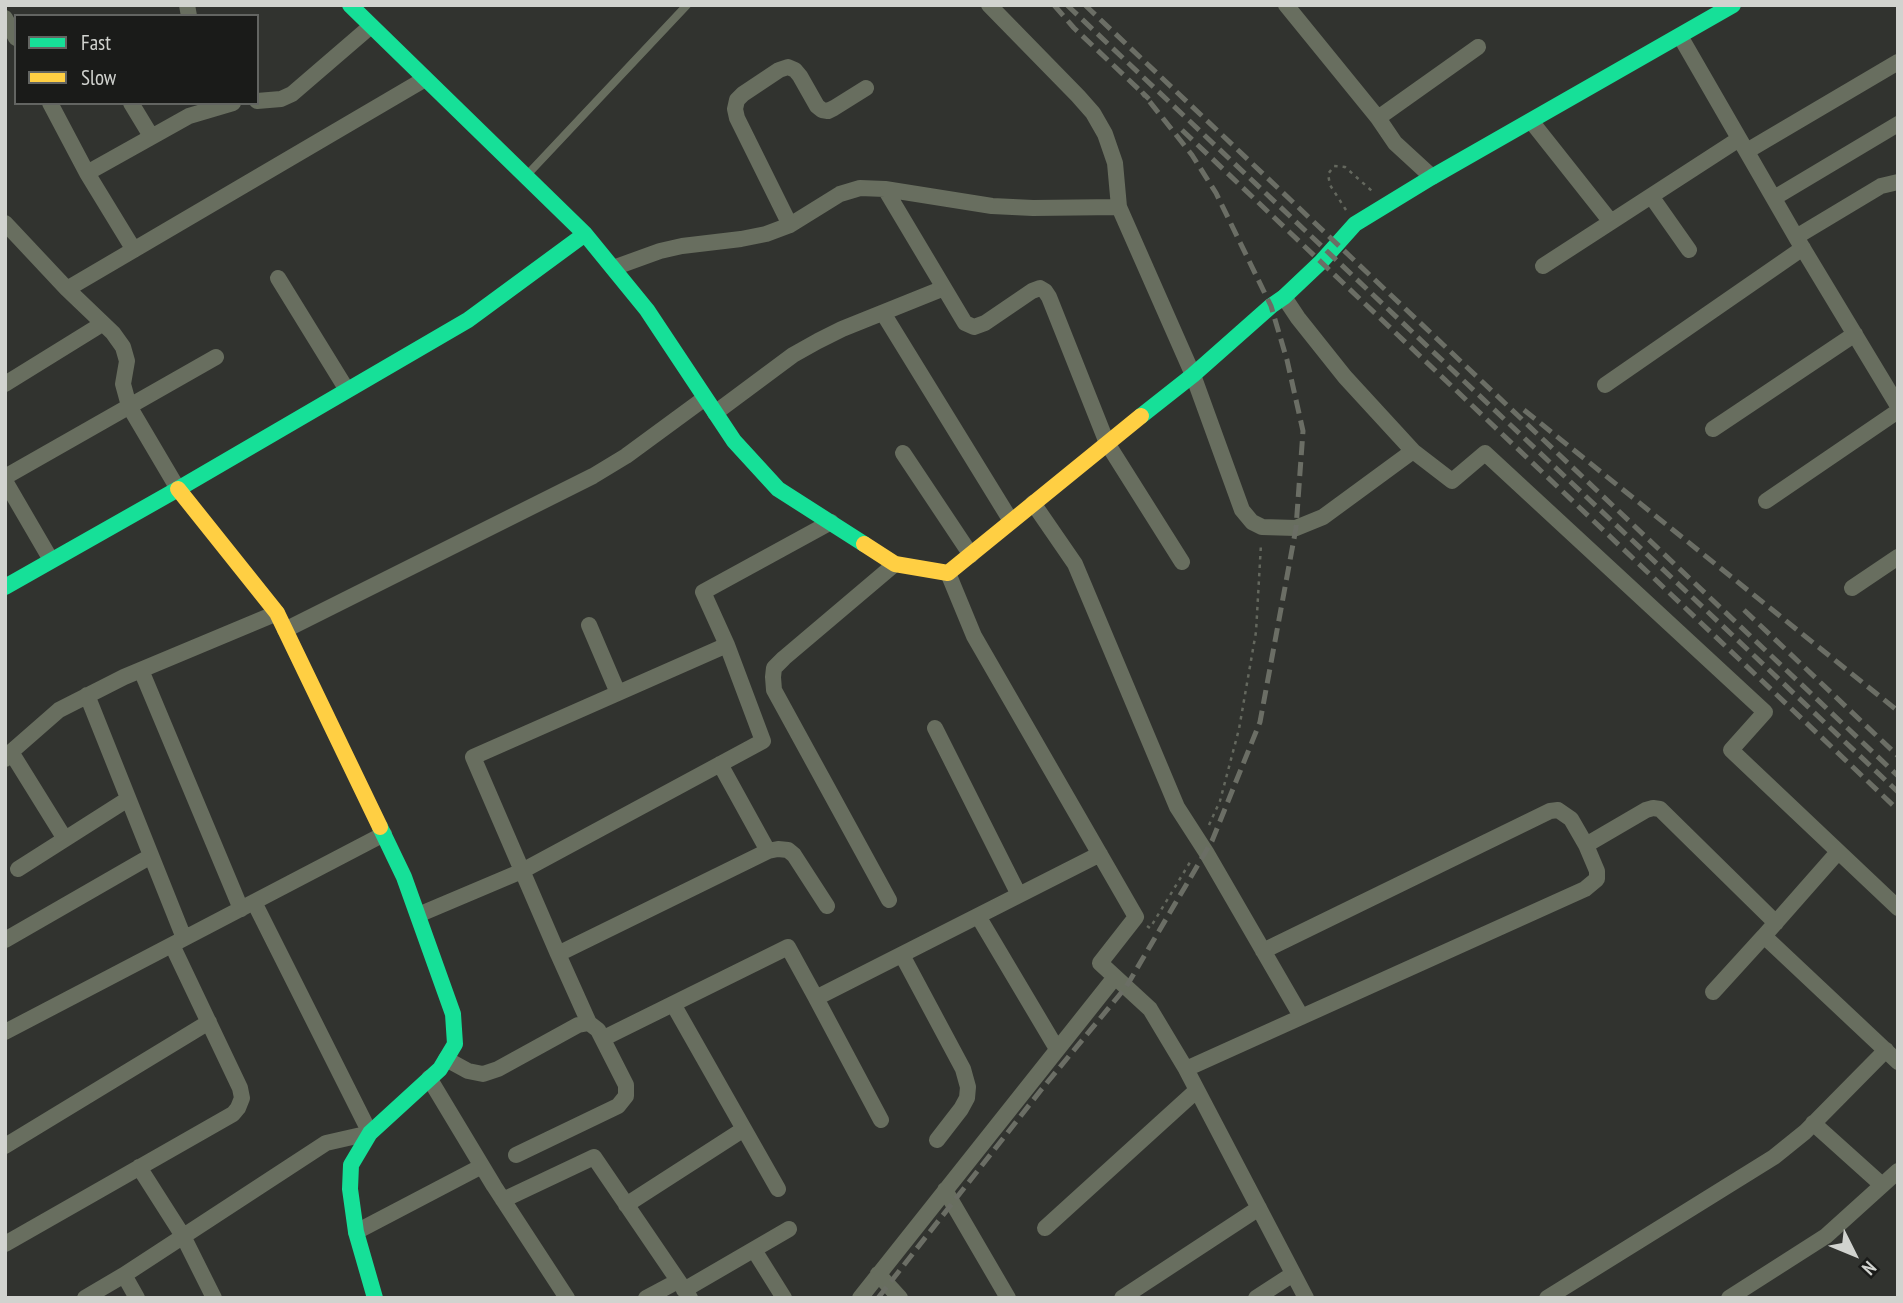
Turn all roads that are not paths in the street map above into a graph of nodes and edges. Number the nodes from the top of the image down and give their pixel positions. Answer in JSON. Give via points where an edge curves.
{"nodes":[{"id":1,"x":687,"y":5,"type":"edge"},
{"id":2,"x":989,"y":5,"type":"edge"},
{"id":3,"x":1286,"y":5,"type":"edge"},
{"id":4,"x":1733,"y":5,"type":"edge"},
{"id":5,"x":355,"y":7,"type":"edge"},
{"id":6,"x":5,"y":18,"type":"edge"},
{"id":7,"x":372,"y":26,"type":"junction"},
{"id":8,"x":14,"y":34,"type":"edge"},
{"id":9,"x":1680,"y":36,"type":"junction"},
{"id":10,"x":1478,"y":47,"type":"dead end"},
{"id":11,"x":1898,"y":62,"type":"edge"},
{"id":12,"x":425,"y":79,"type":"junction"},
{"id":13,"x":866,"y":88,"type":"dead end"},
{"id":14,"x":259,"y":101,"type":"edge"},
{"id":15,"x":51,"y":105,"type":"edge"},
{"id":16,"x":132,"y":105,"type":"edge"},
{"id":17,"x":226,"y":105,"type":"edge"},
{"id":18,"x":1378,"y":118,"type":"junction"},
{"id":19,"x":1531,"y":121,"type":"junction"},
{"id":20,"x":1898,"y":124,"type":"edge"},
{"id":21,"x":151,"y":136,"type":"junction"},
{"id":22,"x":1743,"y":145,"type":"junction"},
{"id":23,"x":87,"y":173,"type":"junction"},
{"id":24,"x":526,"y":176,"type":"junction"},
{"id":25,"x":1432,"y":177,"type":"junction"},
{"id":26,"x":1898,"y":182,"type":"edge"},
{"id":27,"x":886,"y":189,"type":"junction"},
{"id":28,"x":1651,"y":196,"type":"junction"},
{"id":29,"x":1774,"y":198,"type":"junction"},
{"id":30,"x":1119,"y":207,"type":"junction"},
{"id":31,"x":1611,"y":222,"type":"junction"},
{"id":32,"x":5,"y":223,"type":"edge"},
{"id":33,"x":790,"y":225,"type":"junction"},
{"id":34,"x":586,"y":234,"type":"junction"},
{"id":35,"x":1800,"y":243,"type":"junction"},
{"id":36,"x":134,"y":250,"type":"junction"},
{"id":37,"x":1689,"y":250,"type":"dead end"},
{"id":38,"x":1543,"y":267,"type":"dead end"},
{"id":39,"x":613,"y":268,"type":"junction"},
{"id":40,"x":278,"y":278,"type":"dead end"},
{"id":41,"x":944,"y":288,"type":"junction"},
{"id":42,"x":67,"y":289,"type":"junction"},
{"id":43,"x":1284,"y":297,"type":"junction"},
{"id":44,"x":883,"y":313,"type":"junction"},
{"id":45,"x":102,"y":324,"type":"junction"},
{"id":46,"x":1855,"y":334,"type":"junction"},
{"id":47,"x":216,"y":357,"type":"dead end"},
{"id":48,"x":1193,"y":375,"type":"junction"},
{"id":49,"x":5,"y":384,"type":"edge"},
{"id":50,"x":1605,"y":385,"type":"dead end"},
{"id":51,"x":347,"y":390,"type":"junction"},
{"id":52,"x":705,"y":398,"type":"junction"},
{"id":53,"x":129,"y":406,"type":"junction"},
{"id":54,"x":1898,"y":409,"type":"edge"},
{"id":55,"x":715,"y":413,"type":"junction"},
{"id":56,"x":1713,"y":429,"type":"dead end"},
{"id":57,"x":1107,"y":443,"type":"junction"},
{"id":58,"x":1413,"y":451,"type":"junction"},
{"id":59,"x":903,"y":453,"type":"dead end"},
{"id":60,"x":5,"y":479,"type":"edge"},
{"id":61,"x":178,"y":489,"type":"junction"},
{"id":62,"x":1766,"y":501,"type":"dead end"},
{"id":63,"x":1033,"y":503,"type":"junction"},
{"id":64,"x":1011,"y":521,"type":"junction"},
{"id":65,"x":831,"y":522,"type":"junction"},
{"id":66,"x":971,"y":555,"type":"junction"},
{"id":67,"x":1898,"y":557,"type":"edge"},
{"id":68,"x":51,"y":560,"type":"junction"},
{"id":69,"x":1182,"y":562,"type":"dead end"},
{"id":70,"x":895,"y":564,"type":"junction"},
{"id":71,"x":948,"y":573,"type":"junction"},
{"id":72,"x":5,"y":587,"type":"edge"},
{"id":73,"x":1852,"y":588,"type":"dead end"},
{"id":74,"x":277,"y":613,"type":"junction"},
{"id":75,"x":589,"y":625,"type":"dead end"},
{"id":76,"x":285,"y":629,"type":"junction"},
{"id":77,"x":727,"y":645,"type":"junction"},
{"id":78,"x":141,"y":670,"type":"junction"},
{"id":79,"x":618,"y":693,"type":"junction"},
{"id":80,"x":87,"y":695,"type":"junction"},
{"id":81,"x":934,"y":728,"type":"dead end"},
{"id":82,"x":8,"y":755,"type":"edge"},
{"id":83,"x":720,"y":764,"type":"junction"},
{"id":84,"x":128,"y":799,"type":"junction"},
{"id":85,"x":384,"y":834,"type":"junction"},
{"id":86,"x":65,"y":839,"type":"junction"},
{"id":87,"x":1586,"y":845,"type":"junction"},
{"id":88,"x":768,"y":851,"type":"junction"},
{"id":89,"x":1838,"y":852,"type":"junction"},
{"id":90,"x":1100,"y":855,"type":"junction"},
{"id":91,"x":151,"y":856,"type":"junction"},
{"id":92,"x":18,"y":869,"type":"dead end"},
{"id":93,"x":522,"y":871,"type":"junction"},
{"id":94,"x":1019,"y":895,"type":"junction"},
{"id":95,"x":889,"y":900,"type":"dead end"},
{"id":96,"x":248,"y":905,"type":"junction"},
{"id":97,"x":827,"y":906,"type":"dead end"},
{"id":98,"x":1898,"y":908,"type":"edge"},
{"id":99,"x":418,"y":915,"type":"junction"},
{"id":100,"x":978,"y":916,"type":"junction"},
{"id":101,"x":1776,"y":923,"type":"junction"},
{"id":102,"x":1764,"y":936,"type":"junction"},
{"id":103,"x":5,"y":940,"type":"edge"},
{"id":104,"x":178,"y":942,"type":"junction"},
{"id":105,"x":1263,"y":951,"type":"junction"},
{"id":106,"x":558,"y":954,"type":"junction"},
{"id":107,"x":901,"y":955,"type":"junction"},
{"id":108,"x":1115,"y":977,"type":"junction"},
{"id":109,"x":1713,"y":992,"type":"dead end"},
{"id":110,"x":817,"y":998,"type":"junction"},
{"id":111,"x":673,"y":1004,"type":"junction"},
{"id":112,"x":1301,"y":1016,"type":"junction"},
{"id":113,"x":209,"y":1022,"type":"junction"},
{"id":114,"x":589,"y":1023,"type":"junction"},
{"id":115,"x":5,"y":1032,"type":"edge"},
{"id":116,"x":604,"y":1038,"type":"junction"},
{"id":117,"x":1058,"y":1049,"type":"junction"},
{"id":118,"x":1885,"y":1050,"type":"junction"},
{"id":119,"x":446,"y":1059,"type":"junction"},
{"id":120,"x":1898,"y":1062,"type":"edge"},
{"id":121,"x":1186,"y":1069,"type":"junction"},
{"id":122,"x":429,"y":1078,"type":"junction"},
{"id":123,"x":1197,"y":1090,"type":"junction"},
{"id":124,"x":881,"y":1120,"type":"dead end"},
{"id":125,"x":1813,"y":1124,"type":"junction"},
{"id":126,"x":744,"y":1129,"type":"junction"},
{"id":127,"x":370,"y":1133,"type":"junction"},
{"id":128,"x":937,"y":1140,"type":"dead end"},
{"id":129,"x":5,"y":1146,"type":"edge"},
{"id":130,"x":516,"y":1155,"type":"dead end"},
{"id":131,"x":482,"y":1166,"type":"junction"},
{"id":132,"x":139,"y":1167,"type":"junction"},
{"id":133,"x":1898,"y":1171,"type":"edge"},
{"id":134,"x":1882,"y":1185,"type":"junction"},
{"id":135,"x":778,"y":1189,"type":"dead end"},
{"id":136,"x":945,"y":1189,"type":"junction"},
{"id":137,"x":503,"y":1200,"type":"junction"},
{"id":138,"x":626,"y":1205,"type":"junction"},
{"id":139,"x":1259,"y":1209,"type":"junction"},
{"id":140,"x":1045,"y":1227,"type":"dead end"},
{"id":141,"x":789,"y":1229,"type":"dead end"},
{"id":142,"x":356,"y":1232,"type":"junction"},
{"id":143,"x":183,"y":1236,"type":"junction"},
{"id":144,"x":5,"y":1244,"type":"edge"},
{"id":145,"x":754,"y":1250,"type":"junction"},
{"id":146,"x":878,"y":1273,"type":"junction"},
{"id":147,"x":1293,"y":1274,"type":"junction"},
{"id":148,"x":124,"y":1275,"type":"junction"},
{"id":149,"x":684,"y":1290,"type":"edge"},
{"id":150,"x":85,"y":1298,"type":"edge"},
{"id":151,"x":137,"y":1298,"type":"edge"},
{"id":152,"x":214,"y":1298,"type":"edge"},
{"id":153,"x":375,"y":1298,"type":"edge"},
{"id":154,"x":567,"y":1298,"type":"edge"},
{"id":155,"x":646,"y":1298,"type":"edge"},
{"id":156,"x":784,"y":1298,"type":"edge"},
{"id":157,"x":859,"y":1298,"type":"edge"},
{"id":158,"x":900,"y":1298,"type":"edge"},
{"id":159,"x":1008,"y":1298,"type":"edge"},
{"id":160,"x":1122,"y":1298,"type":"edge"},
{"id":161,"x":1256,"y":1298,"type":"edge"},
{"id":162,"x":1306,"y":1298,"type":"edge"},
{"id":163,"x":1547,"y":1298,"type":"edge"},
{"id":164,"x":1728,"y":1298,"type":"edge"}],
"edges":[{"from":1,"to":24,"type":"lane"},
{"from":2,"to":30,"type":"street","via":[[1093,113],[1115,163]]},
{"from":3,"to":18,"type":"street"},
{"from":4,"to":9,"type":"street"},
{"from":5,"to":7,"type":"street"},
{"from":6,"to":8,"type":"street"},
{"from":7,"to":12,"type":"street"},
{"from":7,"to":14,"type":"street","via":[[292,94]]},
{"from":9,"to":19,"type":"street"},
{"from":9,"to":22,"type":"street"},
{"from":10,"to":18,"type":"street"},
{"from":11,"to":22,"type":"street"},
{"from":12,"to":24,"type":"street"},
{"from":12,"to":36,"type":"street"},
{"from":13,"to":33,"type":"street","via":[[828,111],[822,110],[800,76],[788,67],[737,100],[737,118]]},
{"from":15,"to":23,"type":"street"},
{"from":16,"to":21,"type":"street"},
{"from":17,"to":21,"type":"street","via":[[189,116]]},
{"from":18,"to":25,"type":"street","via":[[1395,143]]},
{"from":19,"to":25,"type":"street"},
{"from":19,"to":31,"type":"street"},
{"from":20,"to":29,"type":"street"},
{"from":21,"to":23,"type":"street"},
{"from":22,"to":28,"type":"street"},
{"from":22,"to":29,"type":"street"},
{"from":23,"to":36,"type":"street"},
{"from":24,"to":34,"type":"street"},
{"from":25,"to":43,"type":"street","via":[[1355,224]]},
{"from":26,"to":35,"type":"street","via":[[1881,186]]},
{"from":27,"to":30,"type":"street","via":[[992,206]]},
{"from":27,"to":33,"type":"street","via":[[860,188],[840,194]]},
{"from":27,"to":41,"type":"street"},
{"from":28,"to":31,"type":"street"},
{"from":28,"to":37,"type":"street"},
{"from":29,"to":35,"type":"street"},
{"from":30,"to":48,"type":"street"},
{"from":31,"to":38,"type":"street"},
{"from":32,"to":42,"type":"street"},
{"from":33,"to":39,"type":"street","via":[[766,234],[660,251]]},
{"from":34,"to":39,"type":"street"},
{"from":34,"to":51,"type":"street","via":[[468,320]]},
{"from":35,"to":46,"type":"street"},
{"from":35,"to":50,"type":"street"},
{"from":36,"to":42,"type":"street"},
{"from":39,"to":52,"type":"street"},
{"from":40,"to":51,"type":"street"},
{"from":41,"to":44,"type":"street"},
{"from":41,"to":57,"type":"street","via":[[965,323],[974,327],[1032,291],[1045,291]]},
{"from":42,"to":45,"type":"street"},
{"from":43,"to":48,"type":"street"},
{"from":43,"to":58,"type":"street","via":[[1345,377]]},
{"from":44,"to":55,"type":"street","via":[[793,355]]},
{"from":44,"to":64,"type":"street"},
{"from":45,"to":49,"type":"street"},
{"from":45,"to":53,"type":"street","via":[[123,347],[127,361],[122,384]]},
{"from":46,"to":54,"type":"street"},
{"from":46,"to":56,"type":"street"},
{"from":47,"to":53,"type":"street"},
{"from":48,"to":57,"type":"street"},
{"from":48,"to":58,"type":"street","via":[[1242,510],[1262,527],[1296,528],[1323,517]]},
{"from":51,"to":61,"type":"street"},
{"from":52,"to":55,"type":"street"},
{"from":52,"to":76,"type":"street","via":[[593,476]]},
{"from":53,"to":60,"type":"street"},
{"from":53,"to":61,"type":"street"},
{"from":54,"to":62,"type":"street"},
{"from":55,"to":65,"type":"street","via":[[778,489]]},
{"from":57,"to":63,"type":"street"},
{"from":57,"to":69,"type":"street"},
{"from":58,"to":89,"type":"street","via":[[1452,481],[1485,453],[1765,712],[1731,750]]},
{"from":59,"to":66,"type":"street"},
{"from":60,"to":68,"type":"street"},
{"from":61,"to":68,"type":"street"},
{"from":61,"to":74,"type":"street"},
{"from":63,"to":64,"type":"street"},
{"from":63,"to":105,"type":"street","via":[[1075,564],[1177,807]]},
{"from":64,"to":66,"type":"street"},
{"from":65,"to":70,"type":"street"},
{"from":65,"to":77,"type":"street","via":[[703,592]]},
{"from":66,"to":71,"type":"street"},
{"from":67,"to":73,"type":"street"},
{"from":68,"to":72,"type":"street"},
{"from":70,"to":71,"type":"street"},
{"from":70,"to":95,"type":"street","via":[[774,668],[773,677],[774,690]]},
{"from":71,"to":90,"type":"street","via":[[974,636]]},
{"from":74,"to":76,"type":"street"},
{"from":74,"to":78,"type":"street"},
{"from":75,"to":79,"type":"street"},
{"from":76,"to":85,"type":"street"},
{"from":77,"to":79,"type":"street"},
{"from":77,"to":83,"type":"street","via":[[763,741]]},
{"from":78,"to":80,"type":"street"},
{"from":78,"to":96,"type":"street"},
{"from":79,"to":93,"type":"street","via":[[473,757]]},
{"from":80,"to":82,"type":"street","via":[[58,710]]},
{"from":80,"to":84,"type":"street"},
{"from":81,"to":94,"type":"street"},
{"from":82,"to":86,"type":"street"},
{"from":83,"to":88,"type":"street"},
{"from":83,"to":93,"type":"street"},
{"from":84,"to":86,"type":"street"},
{"from":84,"to":91,"type":"street"},
{"from":85,"to":96,"type":"street"},
{"from":85,"to":99,"type":"street"},
{"from":86,"to":92,"type":"street"},
{"from":87,"to":101,"type":"street","via":[[1646,810],[1660,809]]},
{"from":87,"to":105,"type":"street","via":[[1566,814],[1550,811]]},
{"from":87,"to":112,"type":"street","via":[[1597,879],[1585,888]]},
{"from":88,"to":97,"type":"street","via":[[788,850],[794,855]]},
{"from":88,"to":106,"type":"street"},
{"from":89,"to":98,"type":"street"},
{"from":89,"to":101,"type":"street"},
{"from":90,"to":94,"type":"street"},
{"from":90,"to":108,"type":"street","via":[[1136,917],[1100,963]]},
{"from":91,"to":103,"type":"street"},
{"from":91,"to":104,"type":"street"},
{"from":93,"to":99,"type":"street"},
{"from":93,"to":106,"type":"street"},
{"from":94,"to":100,"type":"street"},
{"from":96,"to":104,"type":"street"},
{"from":96,"to":127,"type":"street"},
{"from":99,"to":119,"type":"street","via":[[453,1014],[455,1044]]},
{"from":100,"to":107,"type":"street"},
{"from":100,"to":117,"type":"street"},
{"from":101,"to":102,"type":"street"},
{"from":102,"to":109,"type":"street"},
{"from":102,"to":118,"type":"street"},
{"from":104,"to":113,"type":"street"},
{"from":104,"to":115,"type":"street"},
{"from":105,"to":112,"type":"street"},
{"from":106,"to":114,"type":"street"},
{"from":107,"to":110,"type":"street"},
{"from":107,"to":128,"type":"street","via":[[963,1069],[968,1087],[961,1109]]},
{"from":108,"to":117,"type":"street"},
{"from":108,"to":121,"type":"street","via":[[1150,1010]]},
{"from":110,"to":111,"type":"street","via":[[788,947]]},
{"from":110,"to":124,"type":"street"},
{"from":111,"to":116,"type":"street"},
{"from":111,"to":126,"type":"street"},
{"from":112,"to":121,"type":"street"},
{"from":113,"to":129,"type":"street"},
{"from":113,"to":132,"type":"street","via":[[240,1088],[238,1108]]},
{"from":114,"to":116,"type":"street"},
{"from":114,"to":119,"type":"street","via":[[483,1074]]},
{"from":116,"to":130,"type":"street","via":[[626,1086],[618,1106]]},
{"from":117,"to":136,"type":"street"},
{"from":118,"to":120,"type":"street"},
{"from":118,"to":125,"type":"street"},
{"from":119,"to":122,"type":"street"},
{"from":121,"to":123,"type":"street"},
{"from":122,"to":127,"type":"street"},
{"from":122,"to":131,"type":"street"},
{"from":123,"to":139,"type":"street"},
{"from":123,"to":140,"type":"street"},
{"from":125,"to":134,"type":"street"},
{"from":125,"to":163,"type":"street","via":[[1774,1157]]},
{"from":126,"to":135,"type":"street"},
{"from":126,"to":138,"type":"street"},
{"from":127,"to":142,"type":"street","via":[[351,1165]]},
{"from":127,"to":143,"type":"street","via":[[326,1143]]},
{"from":131,"to":137,"type":"street"},
{"from":131,"to":142,"type":"street"},
{"from":132,"to":143,"type":"street"},
{"from":132,"to":144,"type":"street"},
{"from":133,"to":134,"type":"street"},
{"from":134,"to":164,"type":"street","via":[[1826,1236]]},
{"from":136,"to":146,"type":"street"},
{"from":136,"to":159,"type":"street"},
{"from":137,"to":138,"type":"street","via":[[594,1157]]},
{"from":137,"to":154,"type":"street"},
{"from":138,"to":149,"type":"street"},
{"from":139,"to":147,"type":"street"},
{"from":139,"to":160,"type":"street"},
{"from":141,"to":145,"type":"street"},
{"from":142,"to":153,"type":"street"},
{"from":143,"to":148,"type":"street"},
{"from":143,"to":152,"type":"street"},
{"from":145,"to":149,"type":"street"},
{"from":145,"to":156,"type":"street"},
{"from":146,"to":157,"type":"street"},
{"from":146,"to":158,"type":"street"},
{"from":147,"to":161,"type":"street"},
{"from":147,"to":162,"type":"street"},
{"from":148,"to":150,"type":"street"},
{"from":148,"to":151,"type":"street"},
{"from":149,"to":155,"type":"street"}]}
